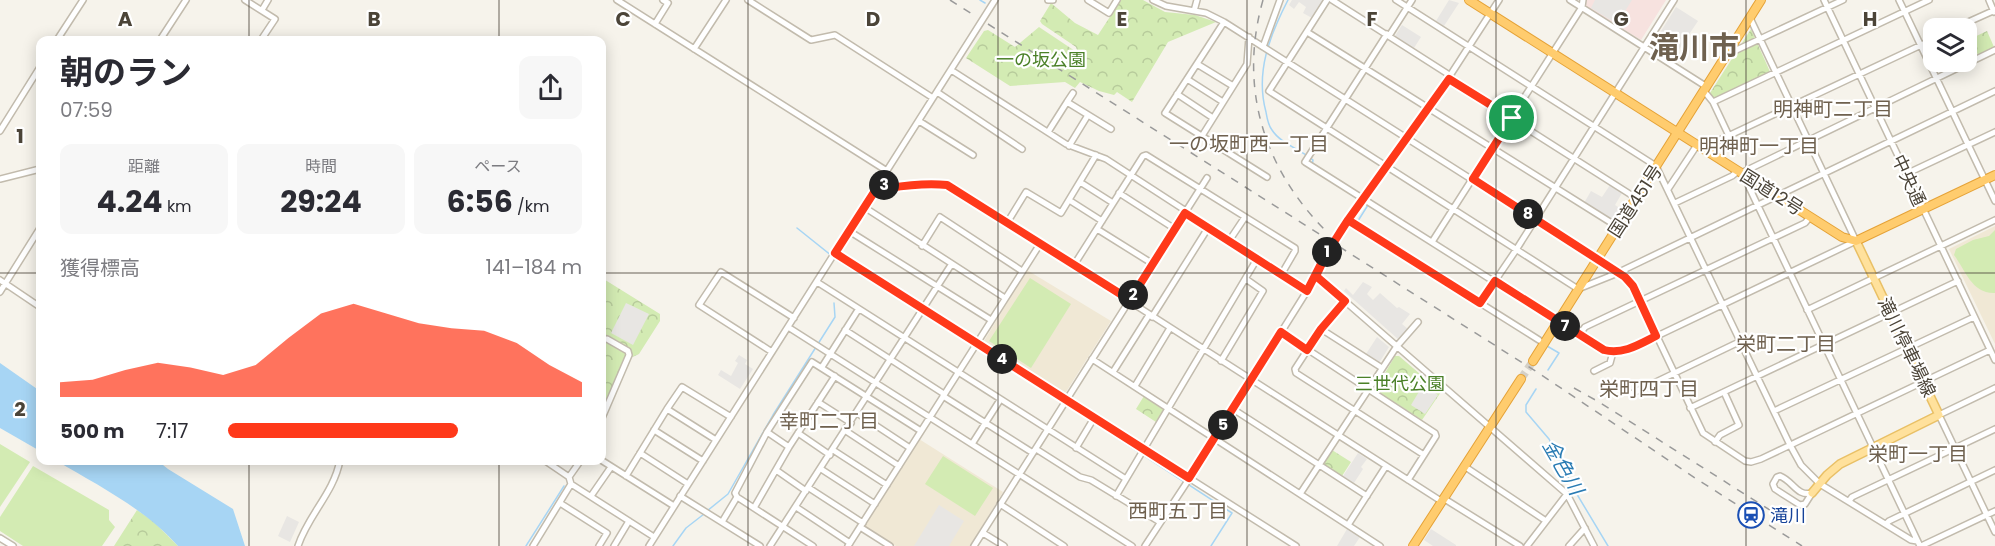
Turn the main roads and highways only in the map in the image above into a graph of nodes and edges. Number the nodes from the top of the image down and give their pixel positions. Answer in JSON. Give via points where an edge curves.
{"nodes":[{"id":1,"x":1468,"y":0,"type":"edge"},
{"id":2,"x":1761,"y":0,"type":"edge"},
{"id":3,"x":1678,"y":132,"type":"junction"},
{"id":4,"x":1995,"y":175,"type":"edge"},
{"id":5,"x":1856,"y":241,"type":"junction"},
{"id":6,"x":1533,"y":361,"type":"tunnel mouth"},
{"id":7,"x":1521,"y":379,"type":"tunnel mouth"},
{"id":8,"x":1811,"y":496,"type":"road end"},
{"id":9,"x":1413,"y":546,"type":"edge"}],
"edges":[{"from":1,"to":3,"type":"highway","name":"国道12号"},
{"from":2,"to":3,"type":"highway","name":"国道451号"},
{"from":3,"to":5,"type":"highway","name":"国道12号","via":[[1842,237]]},
{"from":3,"to":6,"type":"highway","name":"国道451号"},
{"from":4,"to":5,"type":"highway"},
{"from":5,"to":8,"type":"main road","name":"滝川停車場線","via":[[1940,415],[1834,468]]},
{"from":7,"to":9,"type":"highway"}]}
